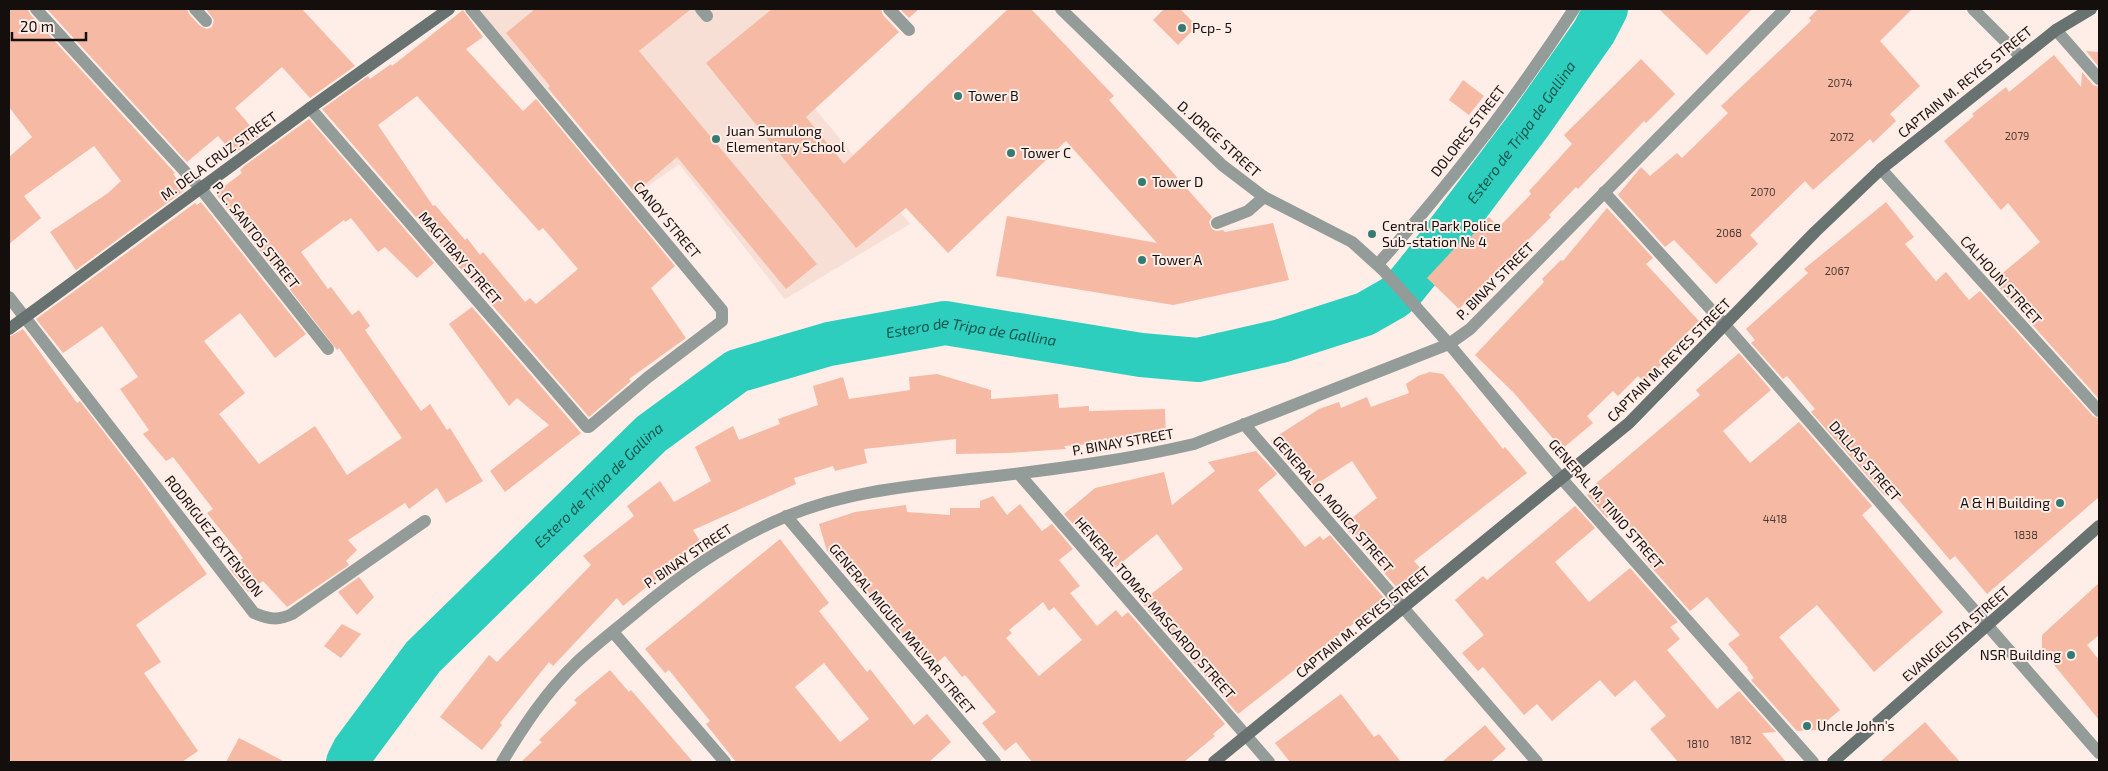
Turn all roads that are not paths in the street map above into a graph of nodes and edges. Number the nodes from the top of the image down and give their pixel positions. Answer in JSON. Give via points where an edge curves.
{"nodes":[{"id":1,"x":36,"y":9,"type":"edge"},
{"id":2,"x":195,"y":9,"type":"edge"},
{"id":3,"x":449,"y":9,"type":"edge"},
{"id":4,"x":471,"y":9,"type":"edge"},
{"id":5,"x":889,"y":9,"type":"edge"},
{"id":6,"x":1574,"y":9,"type":"edge"},
{"id":7,"x":1785,"y":9,"type":"edge"},
{"id":8,"x":1973,"y":9,"type":"edge"},
{"id":9,"x":2090,"y":9,"type":"edge"},
{"id":10,"x":1063,"y":10,"type":"edge"},
{"id":11,"x":206,"y":21,"type":"dead end"},
{"id":12,"x":909,"y":30,"type":"dead end"},
{"id":13,"x":2056,"y":30,"type":"junction"},
{"id":14,"x":2021,"y":57,"type":"junction"},
{"id":15,"x":2099,"y":79,"type":"edge"},
{"id":16,"x":310,"y":108,"type":"junction"},
{"id":17,"x":1881,"y":169,"type":"junction"},
{"id":18,"x":201,"y":189,"type":"junction"},
{"id":19,"x":1604,"y":192,"type":"junction"},
{"id":20,"x":1264,"y":197,"type":"junction"},
{"id":21,"x":1217,"y":223,"type":"dead end"},
{"id":22,"x":1380,"y":267,"type":"junction"},
{"id":23,"x":9,"y":297,"type":"edge"},
{"id":24,"x":25,"y":318,"type":"junction"},
{"id":25,"x":1725,"y":325,"type":"junction"},
{"id":26,"x":9,"y":329,"type":"edge"},
{"id":27,"x":1450,"y":344,"type":"junction"},
{"id":28,"x":328,"y":349,"type":"dead end"},
{"id":29,"x":2099,"y":411,"type":"edge"},
{"id":30,"x":1244,"y":424,"type":"junction"},
{"id":31,"x":587,"y":427,"type":"joint"},
{"id":32,"x":1019,"y":474,"type":"junction"},
{"id":33,"x":1562,"y":479,"type":"junction"},
{"id":34,"x":786,"y":516,"type":"junction"},
{"id":35,"x":425,"y":521,"type":"dead end"},
{"id":36,"x":2099,"y":526,"type":"edge"},
{"id":37,"x":1404,"y":608,"type":"junction"},
{"id":38,"x":1989,"y":625,"type":"junction"},
{"id":39,"x":613,"y":632,"type":"junction"},
{"id":40,"x":1246,"y":736,"type":"junction"},
{"id":41,"x":2099,"y":753,"type":"edge"},
{"id":42,"x":502,"y":762,"type":"edge"},
{"id":43,"x":725,"y":762,"type":"edge"},
{"id":44,"x":995,"y":762,"type":"edge"},
{"id":45,"x":1214,"y":762,"type":"edge"},
{"id":46,"x":1269,"y":762,"type":"edge"},
{"id":47,"x":1537,"y":762,"type":"edge"},
{"id":48,"x":1814,"y":762,"type":"edge"},
{"id":49,"x":1832,"y":762,"type":"edge"}],
"edges":[{"from":1,"to":18,"type":"street","name":"P. C. SANTOS STREET"},
{"from":2,"to":11,"type":"street"},
{"from":3,"to":16,"type":"street","name":"M. DELA CRUZ STREET"},
{"from":4,"to":31,"type":"street","name":"CANOY STREET","via":[[722,310],[722,321]]},
{"from":5,"to":12,"type":"street"},
{"from":6,"to":22,"type":"street","name":"DOLORES STREET","via":[[1503,112]]},
{"from":7,"to":19,"type":"street","name":"P. BINAY STREET"},
{"from":8,"to":14,"type":"street"},
{"from":9,"to":13,"type":"street","name":"CAPTAIN M. REYES STREET"},
{"from":10,"to":20,"type":"street","name":"D. JORGE STREET","via":[[1222,165]]},
{"from":13,"to":14,"type":"street","name":"CAPTAIN M. REYES STREET"},
{"from":13,"to":15,"type":"street"},
{"from":14,"to":17,"type":"street","name":"CAPTAIN M. REYES STREET"},
{"from":16,"to":18,"type":"street","name":"M. DELA CRUZ STREET"},
{"from":16,"to":31,"type":"street","name":"MAGTIBAY STREET"},
{"from":17,"to":25,"type":"street","name":"CAPTAIN M. REYES STREET"},
{"from":17,"to":29,"type":"street","name":"CALHOUN STREET"},
{"from":18,"to":24,"type":"street","name":"M. DELA CRUZ STREET"},
{"from":18,"to":28,"type":"street","name":"P. C. SANTOS STREET"},
{"from":19,"to":25,"type":"street","name":"DALLAS STREET"},
{"from":19,"to":27,"type":"street","name":"P. BINAY STREET","via":[[1470,329]]},
{"from":20,"to":21,"type":"street","via":[[1248,211]]},
{"from":20,"to":22,"type":"street","name":"D. JORGE STREET","via":[[1352,242]]},
{"from":22,"to":27,"type":"street","name":"GENERAL M. TINIO STREET"},
{"from":23,"to":24,"type":"street","name":"RODRIGUEZ EXTENSION"},
{"from":24,"to":26,"type":"street","name":"M. DELA CRUZ STREET"},
{"from":24,"to":35,"type":"street","name":"RODRIGUEZ EXTENSION","via":[[254,613],[271,619],[292,614]]},
{"from":25,"to":33,"type":"street","name":"CAPTAIN M. REYES STREET","via":[[1645,408]]},
{"from":25,"to":38,"type":"street","name":"DALLAS STREET"},
{"from":27,"to":30,"type":"street","name":"P. BINAY STREET"},
{"from":27,"to":33,"type":"street","name":"GENERAL M. TINIO STREET"},
{"from":30,"to":32,"type":"street","name":"P. BINAY STREET","via":[[1194,444],[1150,455]]},
{"from":30,"to":37,"type":"street","name":"GENERAL O. MOJICA STREET"},
{"from":32,"to":34,"type":"street","name":"P. BINAY STREET","via":[[879,491],[839,499]]},
{"from":32,"to":40,"type":"street","name":"HENERAL TOMAS MASCARDO STREET"},
{"from":33,"to":37,"type":"street","name":"CAPTAIN M. REYES STREET"},
{"from":33,"to":48,"type":"street","name":"GENERAL M. TINIO STREET"},
{"from":34,"to":39,"type":"street","name":"P. BINAY STREET","via":[[716,552],[668,585]]},
{"from":34,"to":44,"type":"street","name":"GENERAL MIGUEL MALVAR STREET"},
{"from":36,"to":38,"type":"street","name":"EVANGELISTA STREET"},
{"from":37,"to":40,"type":"street","name":"CAPTAIN M. REYES STREET"},
{"from":37,"to":47,"type":"street","name":"GENERAL O. MOJICA STREET"},
{"from":38,"to":41,"type":"street","name":"DALLAS STREET"},
{"from":38,"to":49,"type":"street","name":"EVANGELISTA STREET"},
{"from":39,"to":42,"type":"street","name":"P. BINAY STREET","via":[[551,690]]},
{"from":39,"to":43,"type":"street"},
{"from":40,"to":45,"type":"street","name":"CAPTAIN M. REYES STREET"},
{"from":40,"to":46,"type":"street","name":"HENERAL TOMAS MASCARDO STREET"}]}
